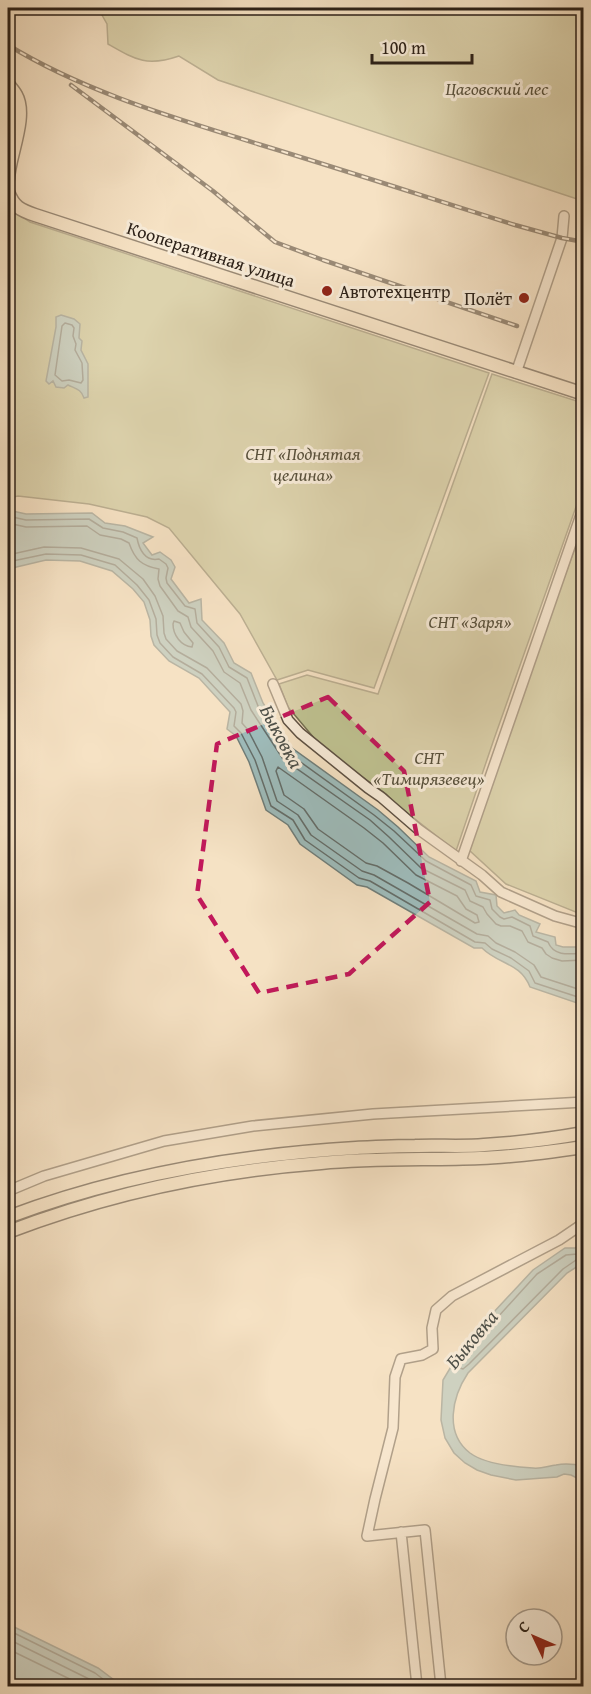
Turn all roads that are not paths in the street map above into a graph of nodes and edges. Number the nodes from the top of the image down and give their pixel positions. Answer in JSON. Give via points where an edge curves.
{"nodes":[{"id":1,"x":8,"y":84,"type":"edge"},
{"id":2,"x":8,"y":179,"type":"edge"},
{"id":3,"x":8,"y":192,"type":"edge"},
{"id":4,"x":564,"y":216,"type":"dead end"},
{"id":5,"x":516,"y":373,"type":"junction"},
{"id":6,"x":584,"y":394,"type":"edge"},
{"id":7,"x":584,"y":507,"type":"edge"},
{"id":8,"x":273,"y":684,"type":"dead end"},
{"id":9,"x":462,"y":861,"type":"junction"},
{"id":10,"x":584,"y":924,"type":"edge"},
{"id":11,"x":584,"y":1102,"type":"edge"},
{"id":12,"x":584,"y":1133,"type":"edge"},
{"id":13,"x":584,"y":1147,"type":"edge"},
{"id":14,"x":8,"y":1191,"type":"edge"},
{"id":15,"x":8,"y":1217,"type":"edge"},
{"id":16,"x":584,"y":1223,"type":"edge"},
{"id":17,"x":8,"y":1232,"type":"edge"},
{"id":18,"x":402,"y":1532,"type":"junction"},
{"id":19,"x":417,"y":1686,"type":"edge"},
{"id":20,"x":430,"y":1686,"type":"edge"},
{"id":21,"x":441,"y":1686,"type":"edge"},
{"id":22,"x":491,"y":1686,"type":"edge"}],
"edges":[{"from":1,"to":2,"type":"main road","via":[[20,106]]},
{"from":3,"to":5,"type":"main road","name":"Кооперативная улица","via":[[18,208],[35,215]]},
{"from":4,"to":5,"type":"street","via":[[562,238]]},
{"from":5,"to":6,"type":"main road","name":"Кооперативная улица"},
{"from":7,"to":9,"type":"street"},
{"from":8,"to":9,"type":"street","via":[[288,720],[300,733]]},
{"from":9,"to":10,"type":"street","via":[[501,892]]},
{"from":11,"to":14,"type":"street","via":[[253,1125],[164,1141],[44,1176]]},
{"from":12,"to":15,"type":"main road","via":[[482,1146],[414,1146],[259,1156],[133,1179]]},
{"from":13,"to":17,"type":"main road","via":[[482,1158],[262,1168],[134,1193]]},
{"from":16,"to":18,"type":"street","via":[[452,1296],[436,1310],[433,1348],[422,1355],[401,1359],[395,1377],[393,1428],[367,1536]]},
{"from":18,"to":19,"type":"street"},
{"from":18,"to":21,"type":"street","via":[[425,1530]]},
{"from":20,"to":21,"type":"street"},
{"from":21,"to":22,"type":"street"}]}
